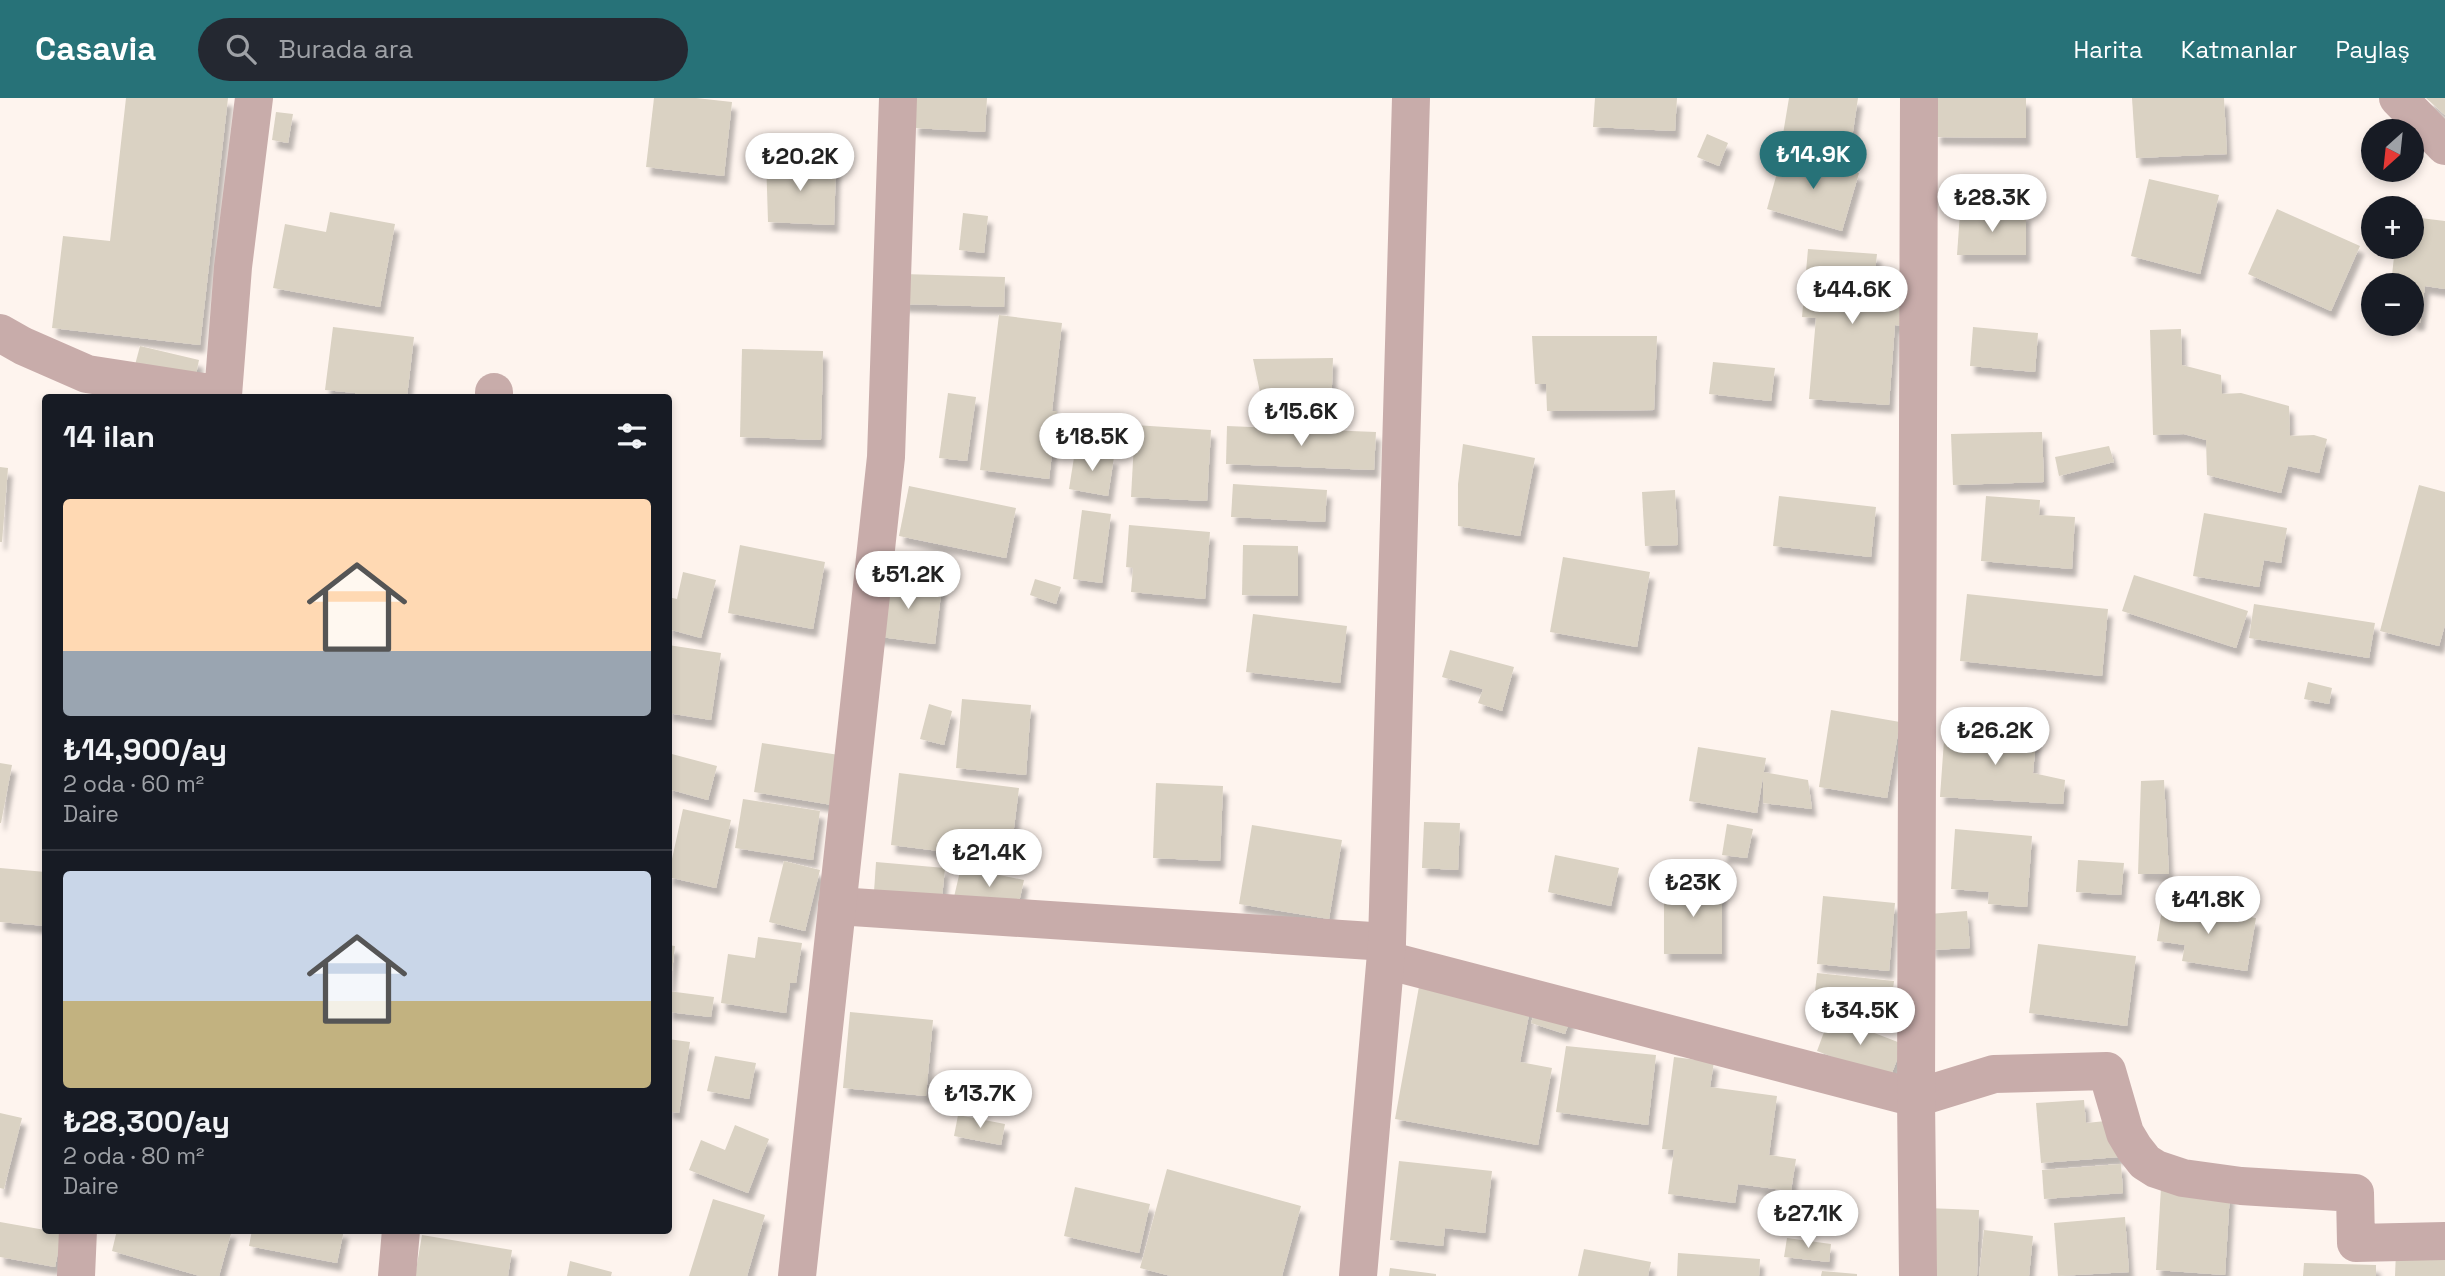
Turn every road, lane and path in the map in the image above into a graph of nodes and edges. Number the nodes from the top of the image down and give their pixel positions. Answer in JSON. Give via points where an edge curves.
{"nodes":[{"id":1,"x":254,"y":98,"type":"edge"},
{"id":2,"x":898,"y":98,"type":"edge"},
{"id":3,"x":1411,"y":98,"type":"edge"},
{"id":4,"x":1919,"y":98,"type":"edge"},
{"id":5,"x":2402,"y":100,"type":"edge"},
{"id":6,"x":2445,"y":146,"type":"edge"},
{"id":7,"x":0,"y":333,"type":"edge"},
{"id":8,"x":90,"y":385,"type":"edge"},
{"id":9,"x":199,"y":394,"type":"edge"},
{"id":10,"x":223,"y":394,"type":"edge"},
{"id":11,"x":837,"y":906,"type":"junction"},
{"id":12,"x":1386,"y":951,"type":"junction"},
{"id":13,"x":1916,"y":1098,"type":"junction"},
{"id":14,"x":78,"y":1234,"type":"edge"},
{"id":15,"x":401,"y":1234,"type":"edge"},
{"id":16,"x":2445,"y":1241,"type":"edge"},
{"id":17,"x":76,"y":1276,"type":"edge"},
{"id":18,"x":397,"y":1276,"type":"edge"},
{"id":19,"x":796,"y":1276,"type":"edge"},
{"id":20,"x":1358,"y":1276,"type":"edge"},
{"id":21,"x":1918,"y":1276,"type":"edge"}],
"edges":[{"from":1,"to":10,"type":"street"},
{"from":2,"to":11,"type":"street","via":[[887,457]]},
{"from":3,"to":12,"type":"street"},
{"from":4,"to":13,"type":"street"},
{"from":5,"to":6,"type":"street"},
{"from":7,"to":8,"type":"street"},
{"from":8,"to":9,"type":"street"},
{"from":11,"to":12,"type":"street"},
{"from":11,"to":19,"type":"street"},
{"from":12,"to":13,"type":"street"},
{"from":12,"to":20,"type":"street"},
{"from":13,"to":16,"type":"street","via":[[1994,1074],[2107,1071],[2125,1133],[2145,1162],[2156,1169],[2183,1178],[2241,1186],[2355,1193],[2356,1243]]},
{"from":13,"to":21,"type":"street"},
{"from":14,"to":17,"type":"street"},
{"from":15,"to":18,"type":"street"}]}
